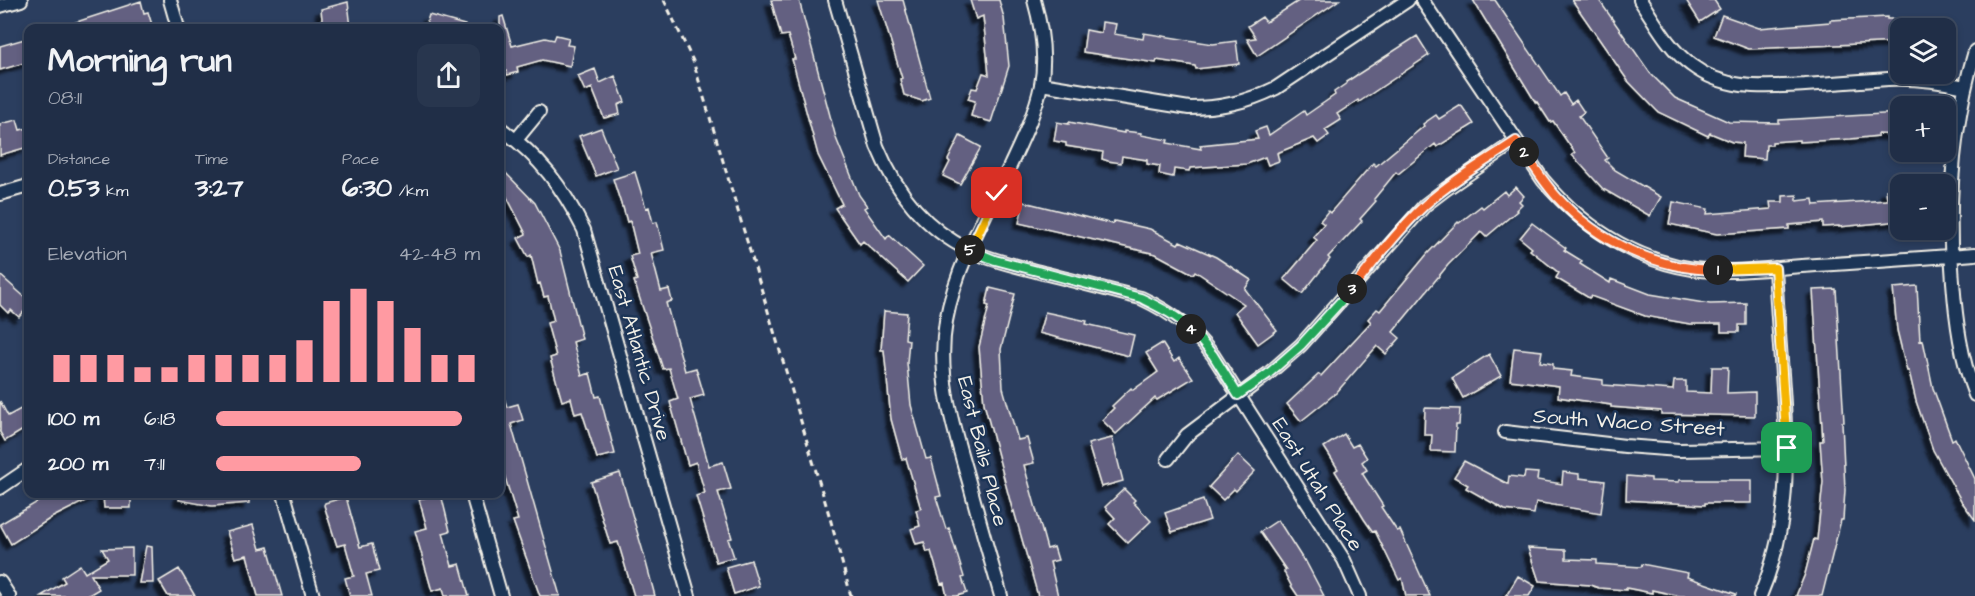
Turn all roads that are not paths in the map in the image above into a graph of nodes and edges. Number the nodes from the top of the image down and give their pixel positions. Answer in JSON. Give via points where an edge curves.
{"nodes":[{"id":1,"x":21,"y":0,"type":"edge"},
{"id":2,"x":170,"y":0,"type":"edge"},
{"id":3,"x":836,"y":0,"type":"edge"},
{"id":4,"x":1034,"y":0,"type":"edge"},
{"id":5,"x":1408,"y":0,"type":"edge"},
{"id":6,"x":1422,"y":0,"type":"edge"},
{"id":7,"x":1640,"y":0,"type":"edge"},
{"id":8,"x":0,"y":6,"type":"edge"},
{"id":9,"x":177,"y":24,"type":"edge"},
{"id":10,"x":1975,"y":51,"type":"edge"},
{"id":11,"x":1041,"y":84,"type":"junction"},
{"id":12,"x":1965,"y":87,"type":"junction"},
{"id":13,"x":539,"y":112,"type":"dead end"},
{"id":14,"x":504,"y":131,"type":"edge"},
{"id":15,"x":516,"y":140,"type":"junction"},
{"id":16,"x":1516,"y":141,"type":"junction"},
{"id":17,"x":24,"y":187,"type":"edge"},
{"id":18,"x":0,"y":194,"type":"edge"},
{"id":19,"x":969,"y":250,"type":"junction"},
{"id":20,"x":1975,"y":254,"type":"edge"},
{"id":21,"x":1951,"y":256,"type":"junction"},
{"id":22,"x":1775,"y":268,"type":"junction"},
{"id":23,"x":1238,"y":395,"type":"junction"},
{"id":24,"x":1975,"y":395,"type":"edge"},
{"id":25,"x":1505,"y":432,"type":"dead end"},
{"id":26,"x":1787,"y":448,"type":"junction"},
{"id":27,"x":1168,"y":459,"type":"dead end"},
{"id":28,"x":24,"y":472,"type":"edge"},
{"id":29,"x":0,"y":488,"type":"edge"},
{"id":30,"x":285,"y":498,"type":"edge"},
{"id":31,"x":473,"y":498,"type":"edge"},
{"id":32,"x":0,"y":582,"type":"edge"},
{"id":33,"x":9,"y":596,"type":"edge"},
{"id":34,"x":313,"y":596,"type":"edge"},
{"id":35,"x":501,"y":596,"type":"edge"},
{"id":36,"x":689,"y":596,"type":"edge"},
{"id":37,"x":1001,"y":596,"type":"edge"},
{"id":38,"x":1360,"y":596,"type":"edge"},
{"id":39,"x":1760,"y":596,"type":"edge"}],
"edges":[{"from":1,"to":8,"type":"street"},
{"from":2,"to":9,"type":"street"},
{"from":3,"to":19,"type":"street","via":[[884,164],[909,203],[929,224]]},
{"from":4,"to":11,"type":"street","name":"East Bails Place","via":[[1042,37]]},
{"from":5,"to":11,"type":"street","via":[[1276,88],[1234,105],[1189,108]]},
{"from":6,"to":16,"type":"street"},
{"from":7,"to":12,"type":"street","via":[[1673,48],[1689,64],[1719,81],[1758,88],[1891,79]]},
{"from":10,"to":12,"type":"street"},
{"from":11,"to":19,"type":"street","name":"East Bails Place","via":[[1025,135]]},
{"from":12,"to":21,"type":"street","via":[[1952,172]]},
{"from":13,"to":15,"type":"street"},
{"from":14,"to":15,"type":"street","name":"East Atlantic Drive"},
{"from":15,"to":36,"type":"street","name":"East Atlantic Drive","via":[[549,172],[584,230]]},
{"from":16,"to":22,"type":"street","via":[[1558,198],[1624,247],[1691,268]]},
{"from":16,"to":23,"type":"street","via":[[1425,205],[1301,345]]},
{"from":17,"to":18,"type":"street"},
{"from":19,"to":23,"type":"street","name":"East Utah Place","via":[[1141,298],[1162,308],[1197,336]]},
{"from":19,"to":37,"type":"street","name":"East Bails Place","via":[[951,298],[944,375],[953,426]]},
{"from":20,"to":21,"type":"street"},
{"from":21,"to":22,"type":"street"},
{"from":21,"to":24,"type":"street","via":[[1957,324]]},
{"from":22,"to":26,"type":"street"},
{"from":23,"to":27,"type":"street","via":[[1187,435]]},
{"from":23,"to":38,"type":"street","name":"East Utah Place","via":[[1344,561]]},
{"from":25,"to":26,"type":"street","name":"South Waco Street","via":[[1668,449]]},
{"from":26,"to":39,"type":"street","via":[[1784,514]]},
{"from":28,"to":29,"type":"street"},
{"from":30,"to":34,"type":"street"},
{"from":31,"to":35,"type":"street"},
{"from":32,"to":33,"type":"street"}]}
